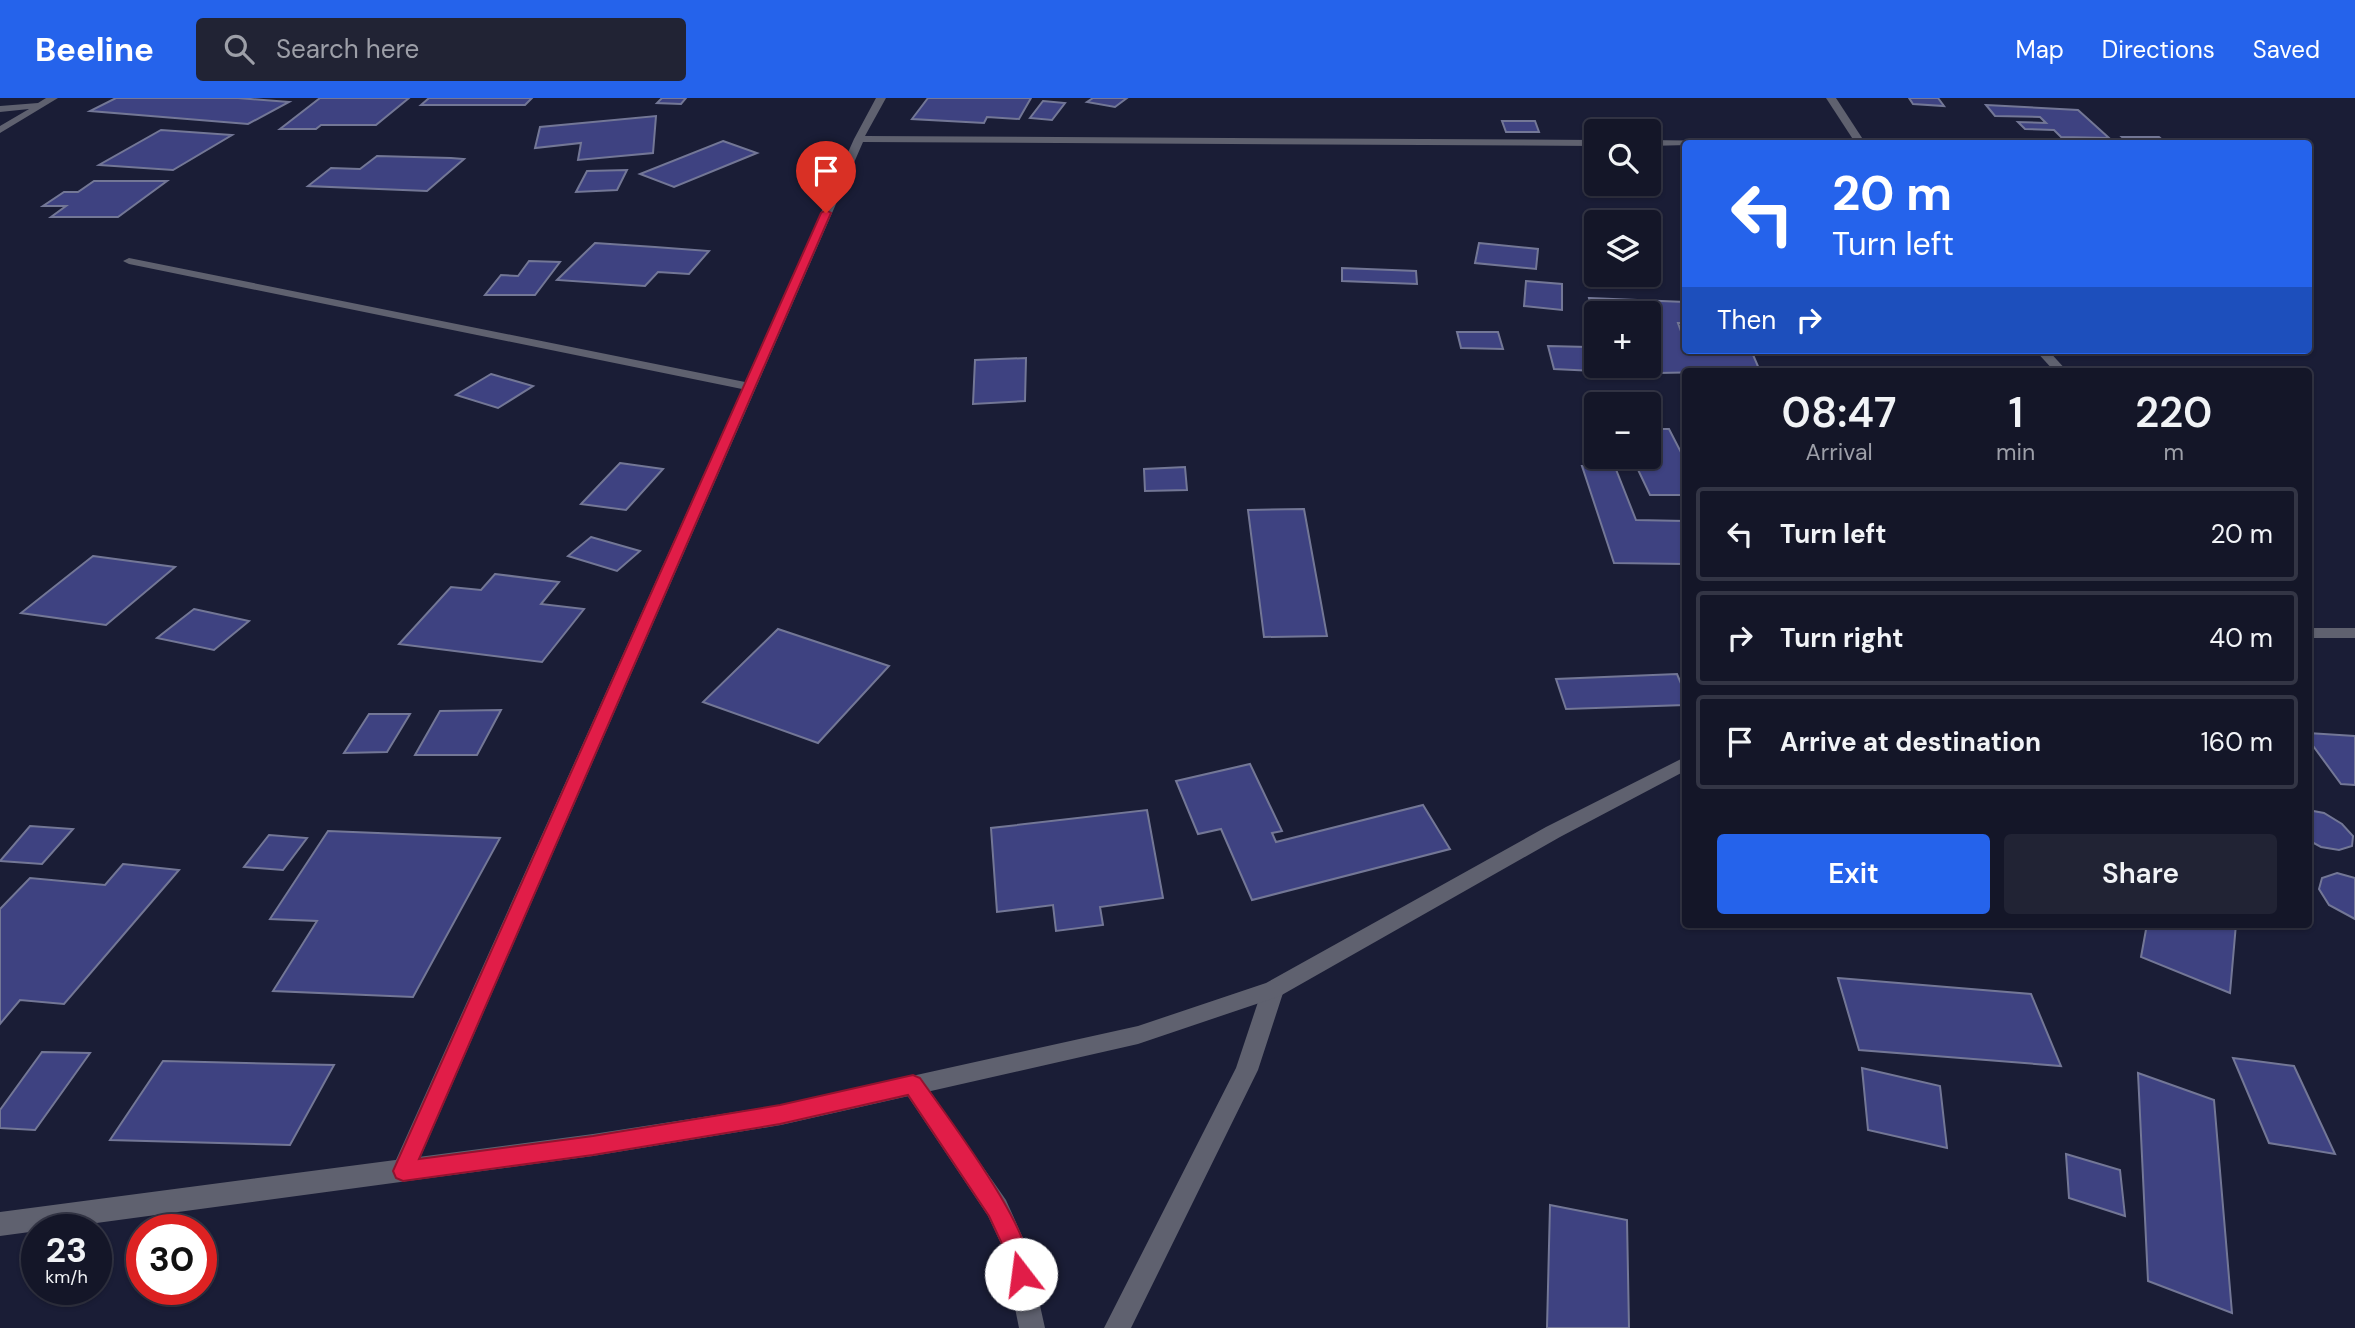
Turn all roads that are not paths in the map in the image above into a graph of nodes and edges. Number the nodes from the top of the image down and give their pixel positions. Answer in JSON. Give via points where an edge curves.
{"nodes":[{"id":1,"x":53,"y":98,"type":"edge"},
{"id":2,"x":881,"y":98,"type":"edge"},
{"id":3,"x":1831,"y":98,"type":"edge"},
{"id":4,"x":40,"y":104,"type":"junction"},
{"id":5,"x":0,"y":109,"type":"edge"},
{"id":6,"x":0,"y":130,"type":"edge"},
{"id":7,"x":859,"y":139,"type":"junction"},
{"id":8,"x":1858,"y":140,"type":"edge"},
{"id":9,"x":1584,"y":143,"type":"edge"},
{"id":10,"x":1661,"y":143,"type":"edge"},
{"id":11,"x":1682,"y":143,"type":"edge"},
{"id":12,"x":129,"y":261,"type":"dead end"},
{"id":13,"x":2045,"y":354,"type":"edge"},
{"id":14,"x":2058,"y":368,"type":"edge"},
{"id":15,"x":749,"y":387,"type":"junction"},
{"id":16,"x":2312,"y":633,"type":"edge"},
{"id":17,"x":2355,"y":633,"type":"edge"},
{"id":18,"x":1682,"y":765,"type":"edge"},
{"id":19,"x":1272,"y":990,"type":"junction"},
{"id":20,"x":913,"y":1084,"type":"junction"},
{"id":21,"x":403,"y":1171,"type":"junction"},
{"id":22,"x":0,"y":1224,"type":"edge"},
{"id":23,"x":1032,"y":1328,"type":"edge"},
{"id":24,"x":1117,"y":1328,"type":"edge"}],
"edges":[{"from":1,"to":4,"type":"street"},
{"from":2,"to":7,"type":"street"},
{"from":3,"to":8,"type":"street"},
{"from":4,"to":5,"type":"street"},
{"from":4,"to":6,"type":"street"},
{"from":7,"to":9,"type":"street"},
{"from":7,"to":15,"type":"street"},
{"from":10,"to":11,"type":"street"},
{"from":12,"to":15,"type":"street"},
{"from":13,"to":14,"type":"street"},
{"from":15,"to":21,"type":"street"},
{"from":16,"to":17,"type":"street"},
{"from":18,"to":19,"type":"street"},
{"from":19,"to":20,"type":"street","via":[[1138,1035]]},
{"from":19,"to":24,"type":"street","via":[[1247,1070]]},
{"from":20,"to":21,"type":"street","via":[[767,1117]]},
{"from":20,"to":23,"type":"street","via":[[997,1208],[1015,1247]]},
{"from":21,"to":22,"type":"street"}]}
